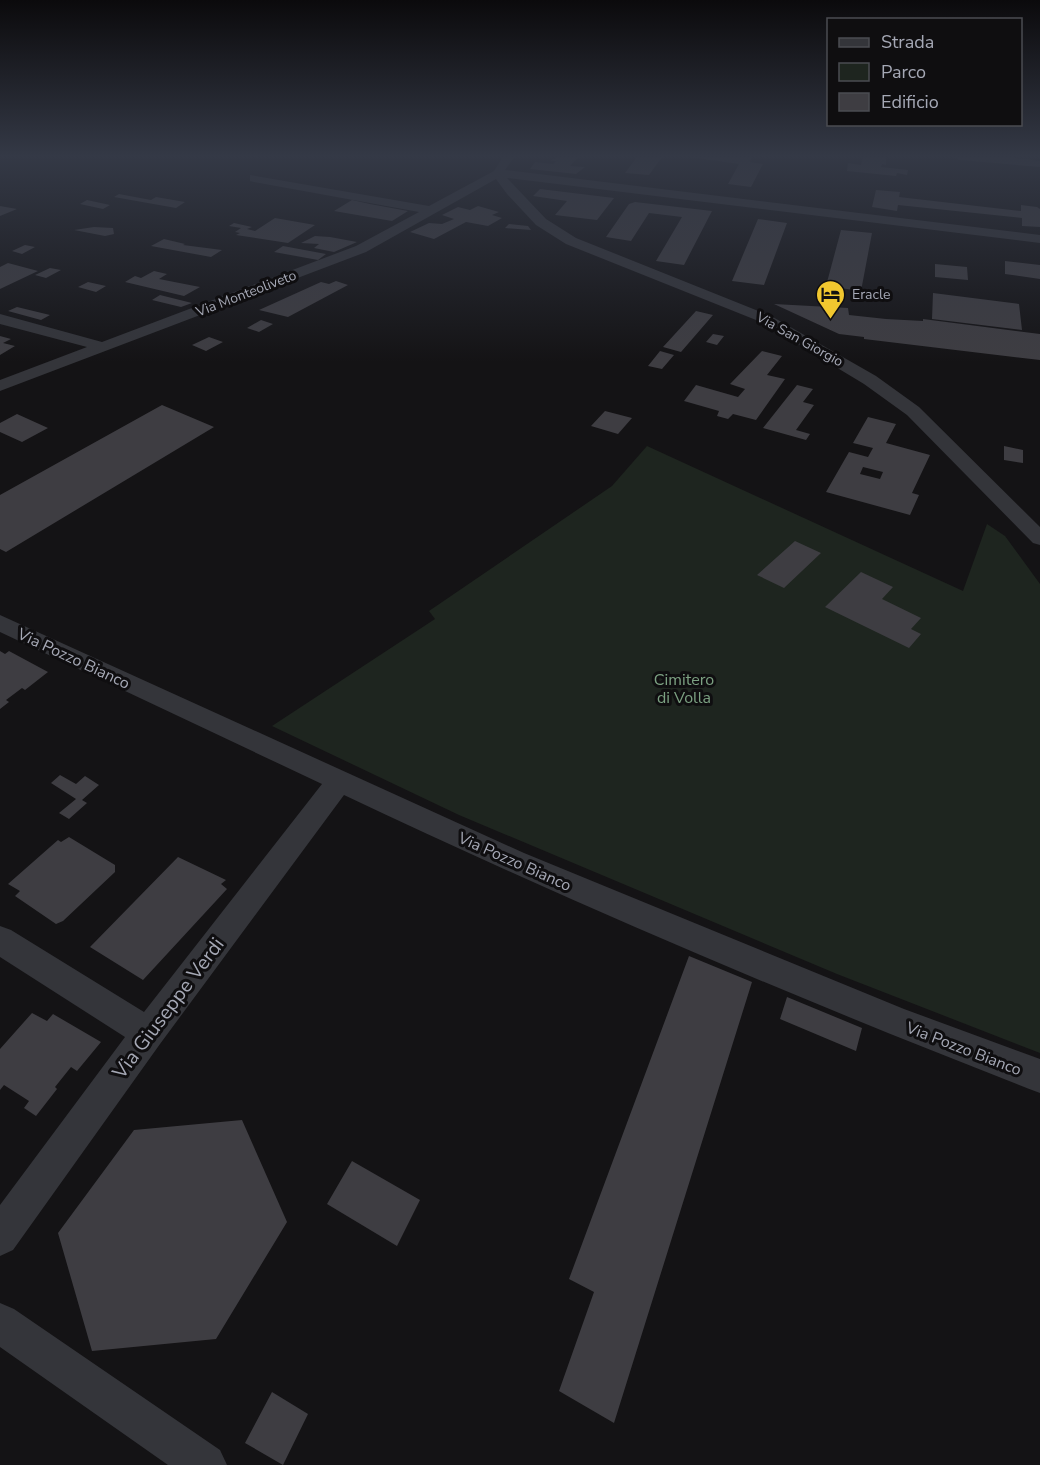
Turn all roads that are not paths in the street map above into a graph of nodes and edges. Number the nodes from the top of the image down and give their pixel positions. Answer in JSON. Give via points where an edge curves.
{"nodes":[{"id":1,"x":402,"y":225,"type":"edge"},
{"id":2,"x":546,"y":225,"type":"edge"},
{"id":3,"x":945,"y":225,"type":"edge"},
{"id":4,"x":1040,"y":239,"type":"edge"},
{"id":5,"x":0,"y":319,"type":"edge"},
{"id":6,"x":103,"y":347,"type":"junction"},
{"id":7,"x":0,"y":387,"type":"edge"},
{"id":8,"x":1040,"y":539,"type":"edge"},
{"id":9,"x":0,"y":623,"type":"edge"},
{"id":10,"x":339,"y":782,"type":"junction"},
{"id":11,"x":0,"y":940,"type":"edge"},
{"id":12,"x":148,"y":1033,"type":"junction"},
{"id":13,"x":1040,"y":1076,"type":"edge"},
{"id":14,"x":0,"y":1237,"type":"edge"},
{"id":15,"x":0,"y":1323,"type":"edge"},
{"id":16,"x":205,"y":1465,"type":"edge"}],
"edges":[{"from":1,"to":6,"type":"street","name":"Via Monteoliveto","via":[[361,249]]},
{"from":2,"to":8,"type":"street","name":"Via San Giorgio","via":[[571,242],[766,318],[870,380],[913,411]]},
{"from":3,"to":4,"type":"street"},
{"from":5,"to":6,"type":"street"},
{"from":6,"to":7,"type":"street","name":"Via Monteoliveto"},
{"from":9,"to":10,"type":"street","name":"Via Pozzo Bianco"},
{"from":10,"to":12,"type":"street","name":"Via Giuseppe Verdi"},
{"from":10,"to":13,"type":"street","name":"Via Pozzo Bianco","via":[[617,906],[902,1024]]},
{"from":11,"to":12,"type":"street"},
{"from":12,"to":14,"type":"street","name":"Via Giuseppe Verdi"},
{"from":15,"to":16,"type":"street"}]}
